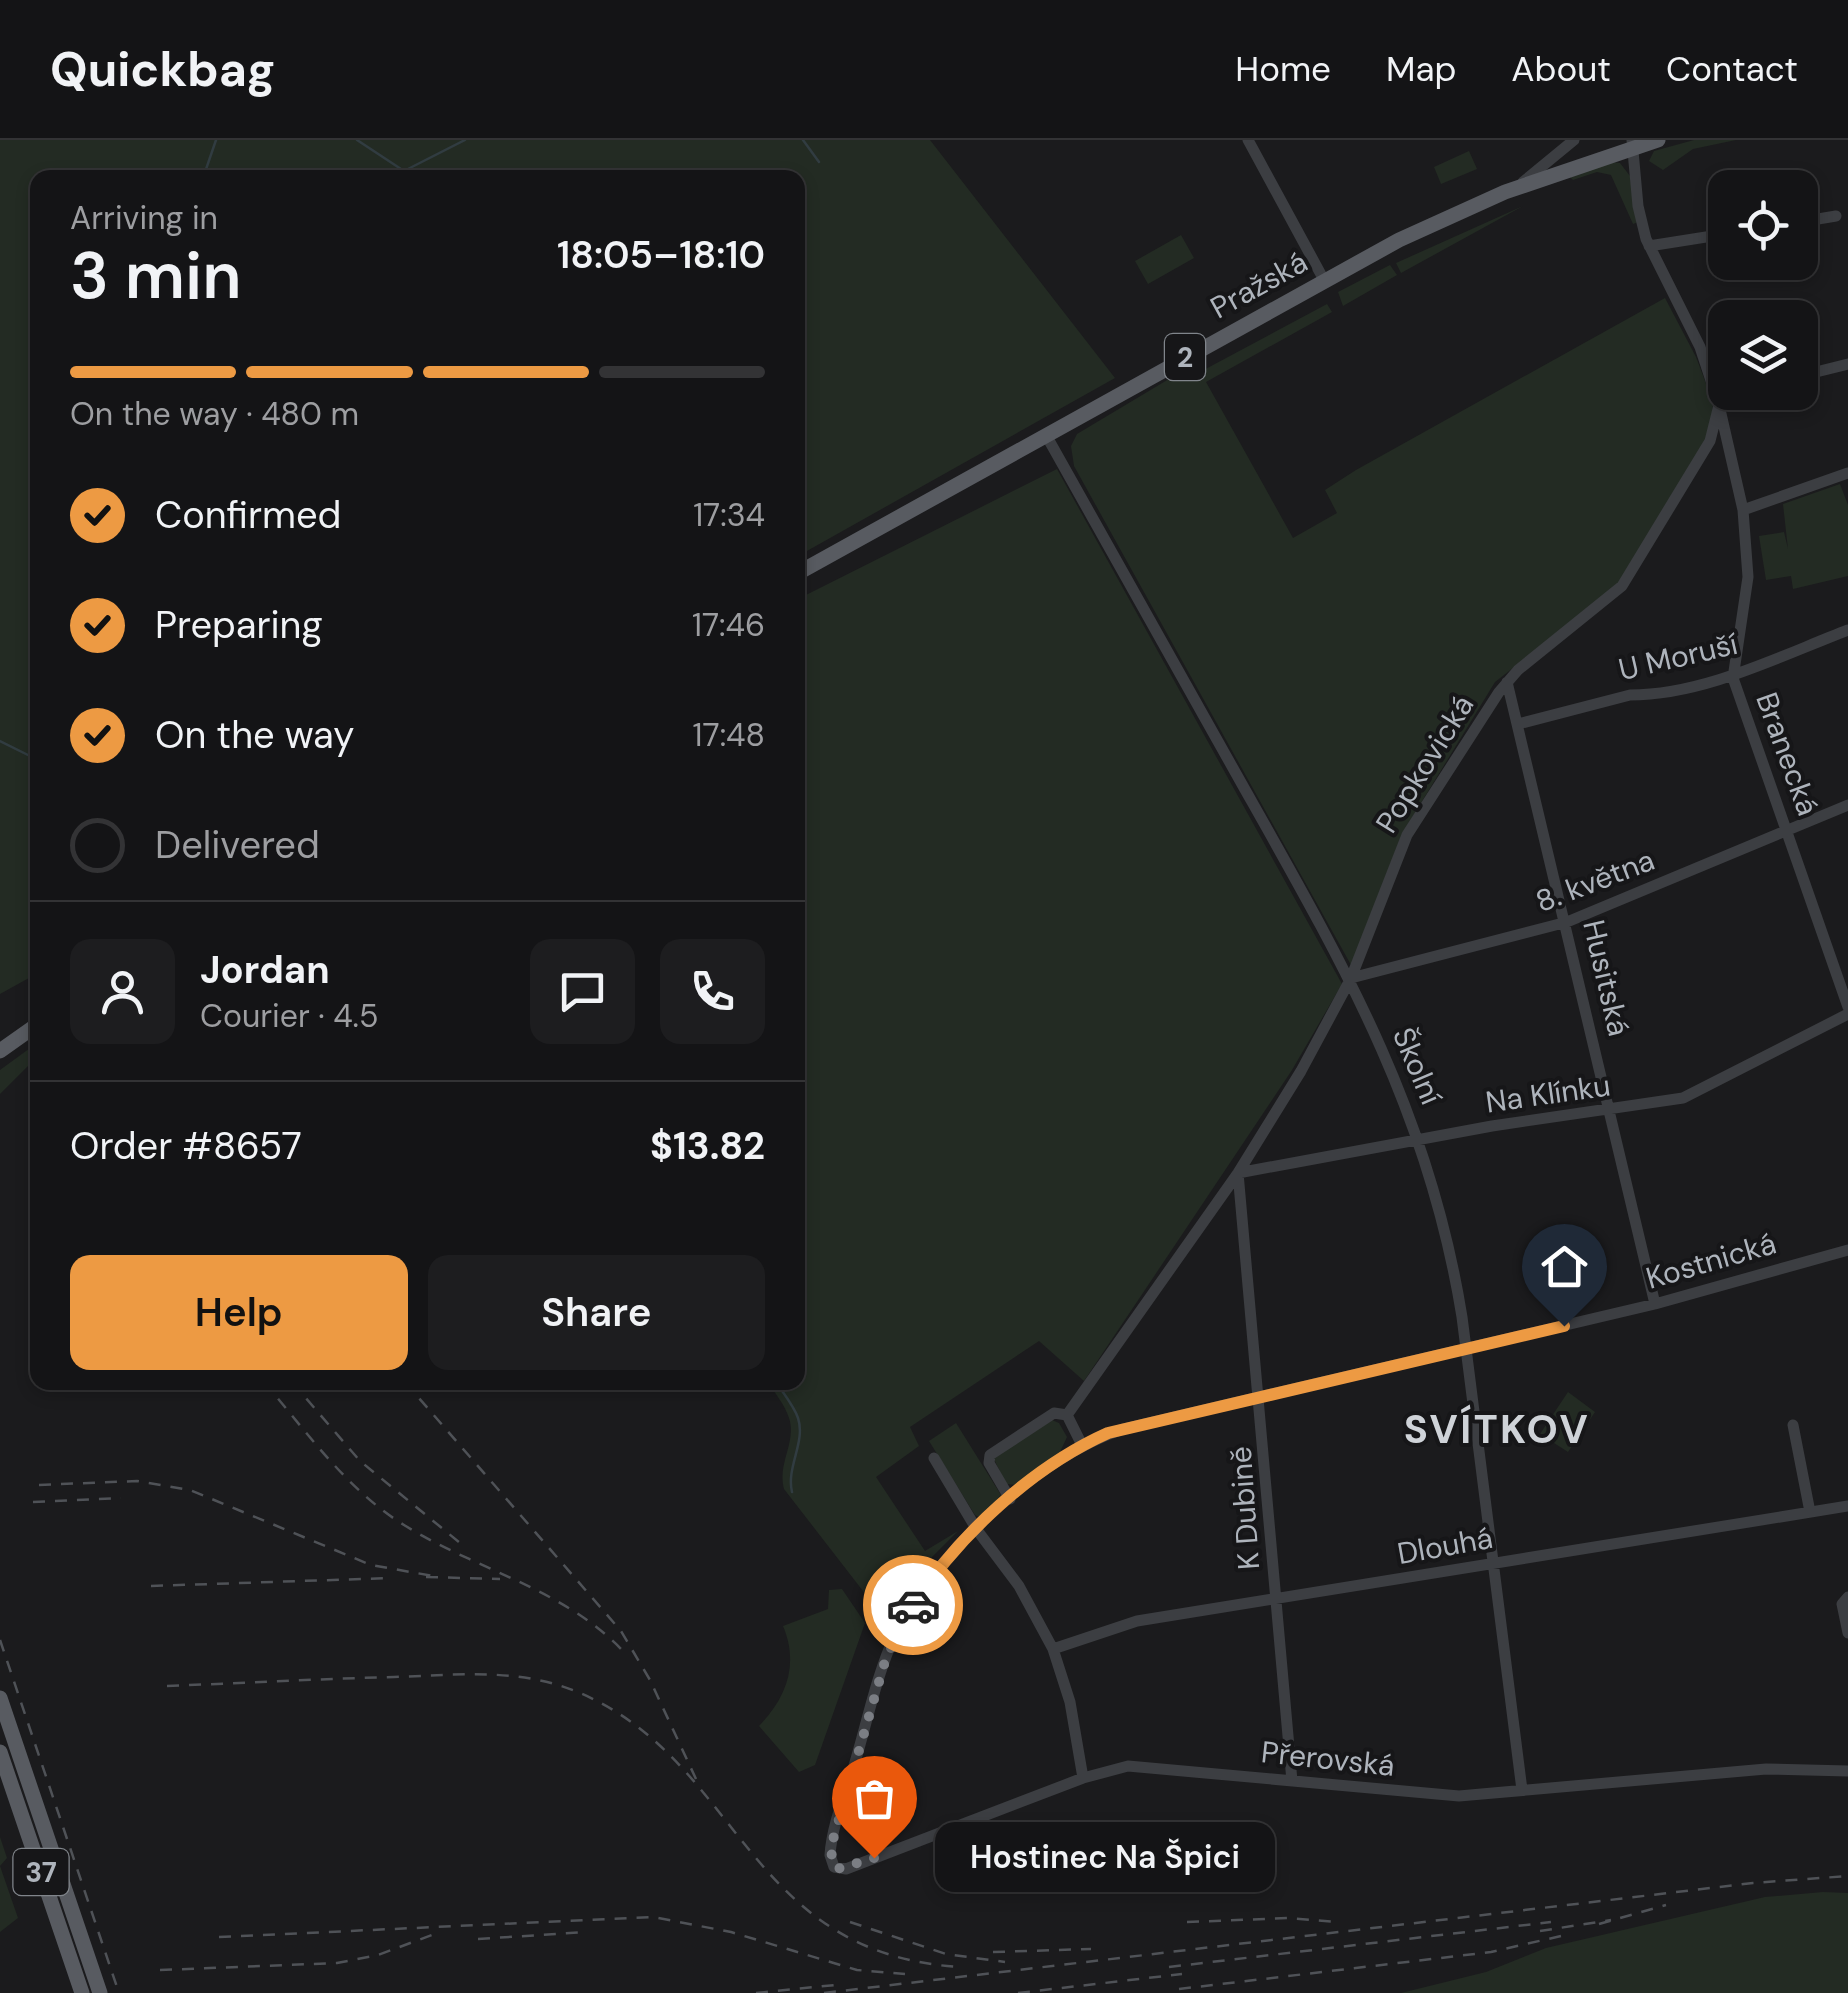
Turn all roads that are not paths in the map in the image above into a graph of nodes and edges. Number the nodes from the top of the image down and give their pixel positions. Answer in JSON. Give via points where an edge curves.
{"nodes":[{"id":1,"x":1248,"y":140,"type":"edge"},
{"id":2,"x":1574,"y":140,"type":"edge"},
{"id":3,"x":1658,"y":140,"type":"edge"},
{"id":4,"x":1632,"y":144,"type":"edge"},
{"id":5,"x":1505,"y":192,"type":"junction"},
{"id":6,"x":1836,"y":216,"type":"dead end"},
{"id":7,"x":1818,"y":219,"type":"edge"},
{"id":8,"x":1708,"y":237,"type":"edge"},
{"id":9,"x":1649,"y":246,"type":"junction"},
{"id":10,"x":1324,"y":280,"type":"junction"},
{"id":11,"x":1848,"y":364,"type":"edge"},
{"id":12,"x":1708,"y":372,"type":"edge"},
{"id":13,"x":1818,"y":372,"type":"edge"},
{"id":14,"x":1717,"y":410,"type":"edge"},
{"id":15,"x":1720,"y":410,"type":"edge"},
{"id":16,"x":1046,"y":435,"type":"junction"},
{"id":17,"x":1848,"y":474,"type":"edge"},
{"id":18,"x":1743,"y":510,"type":"junction"},
{"id":19,"x":805,"y":569,"type":"edge"},
{"id":20,"x":1848,"y":630,"type":"edge"},
{"id":21,"x":1733,"y":674,"type":"junction"},
{"id":22,"x":1507,"y":682,"type":"junction"},
{"id":23,"x":1492,"y":702,"type":"junction"},
{"id":24,"x":1512,"y":710,"type":"junction"},
{"id":25,"x":1518,"y":724,"type":"junction"},
{"id":26,"x":1848,"y":806,"type":"edge"},
{"id":27,"x":1787,"y":830,"type":"junction"},
{"id":28,"x":1567,"y":922,"type":"junction"},
{"id":29,"x":1351,"y":978,"type":"junction"},
{"id":30,"x":1848,"y":1010,"type":"edge"},
{"id":31,"x":30,"y":1030,"type":"edge"},
{"id":32,"x":0,"y":1052,"type":"edge"},
{"id":33,"x":1612,"y":1110,"type":"junction"},
{"id":34,"x":1420,"y":1140,"type":"junction"},
{"id":35,"x":1238,"y":1173,"type":"junction"},
{"id":36,"x":1848,"y":1250,"type":"edge"},
{"id":37,"x":1655,"y":1304,"type":"junction"},
{"id":38,"x":1466,"y":1349,"type":"junction"},
{"id":39,"x":1258,"y":1395,"type":"junction"},
{"id":40,"x":1067,"y":1415,"type":"junction"},
{"id":41,"x":1793,"y":1425,"type":"dead end"},
{"id":42,"x":1082,"y":1446,"type":"junction"},
{"id":43,"x":934,"y":1458,"type":"dead end"},
{"id":44,"x":1010,"y":1499,"type":"junction"},
{"id":45,"x":1848,"y":1506,"type":"edge"},
{"id":46,"x":1810,"y":1512,"type":"junction"},
{"id":47,"x":978,"y":1530,"type":"junction"},
{"id":48,"x":1494,"y":1562,"type":"junction"},
{"id":49,"x":1848,"y":1597,"type":"edge"},
{"id":50,"x":1277,"y":1599,"type":"junction"},
{"id":51,"x":1848,"y":1633,"type":"edge"},
{"id":52,"x":1053,"y":1650,"type":"junction"},
{"id":53,"x":0,"y":1698,"type":"edge"},
{"id":54,"x":0,"y":1752,"type":"edge"},
{"id":55,"x":1848,"y":1771,"type":"edge"},
{"id":56,"x":1083,"y":1778,"type":"junction"},
{"id":57,"x":1292,"y":1781,"type":"junction"},
{"id":58,"x":1522,"y":1790,"type":"junction"},
{"id":59,"x":830,"y":1855,"type":"joint"},
{"id":60,"x":82,"y":1993,"type":"edge"},
{"id":61,"x":100,"y":1993,"type":"edge"}],
"edges":[{"from":1,"to":10,"type":"street"},
{"from":2,"to":5,"type":"street"},
{"from":3,"to":4,"type":"main road","name":"Pražská","number":"2"},
{"from":4,"to":5,"type":"main road","name":"Pražská","number":"2"},
{"from":4,"to":9,"type":"street"},
{"from":5,"to":10,"type":"main road","name":"Pražská","number":"2"},
{"from":6,"to":7,"type":"street"},
{"from":8,"to":9,"type":"street"},
{"from":9,"to":12,"type":"street"},
{"from":10,"to":16,"type":"main road","name":"Pražská","number":"2"},
{"from":11,"to":13,"type":"street"},
{"from":14,"to":22,"type":"street","name":"Popkovická","via":[[1700,460],[1626,581]]},
{"from":15,"to":18,"type":"street","name":"Branecká"},
{"from":16,"to":19,"type":"main road","name":"Pražská","number":"2"},
{"from":16,"to":29,"type":"street","name":"Školní"},
{"from":17,"to":18,"type":"street"},
{"from":18,"to":21,"type":"street","name":"Branecká","via":[[1748,577]]},
{"from":20,"to":21,"type":"street","name":"U Moruší"},
{"from":21,"to":25,"type":"street","name":"U Moruší"},
{"from":21,"to":27,"type":"street","name":"Branecká"},
{"from":22,"to":23,"type":"street","name":"Popkovická"},
{"from":22,"to":24,"type":"street","name":"Husitská"},
{"from":23,"to":24,"type":"street"},
{"from":23,"to":29,"type":"street","name":"Popkovická","via":[[1407,835]]},
{"from":24,"to":25,"type":"street","name":"Husitská"},
{"from":25,"to":28,"type":"street","name":"Husitská"},
{"from":26,"to":27,"type":"street","name":"8. května"},
{"from":27,"to":28,"type":"street","name":"8. května"},
{"from":27,"to":30,"type":"street","name":"Branecká"},
{"from":28,"to":29,"type":"street","name":"8. května"},
{"from":28,"to":33,"type":"street","name":"Husitská"},
{"from":29,"to":34,"type":"street","name":"Školní"},
{"from":29,"to":35,"type":"street","name":"Popkovická"},
{"from":30,"to":33,"type":"street","name":"Na Klínku","via":[[1690,1096]]},
{"from":31,"to":32,"type":"main road"},
{"from":33,"to":34,"type":"street","name":"Na Klínku"},
{"from":33,"to":37,"type":"street","name":"Husitská"},
{"from":34,"to":35,"type":"street","name":"Na Klínku"},
{"from":34,"to":38,"type":"street","name":"Školní","via":[[1448,1241]]},
{"from":35,"to":39,"type":"street","name":"K Dubině"},
{"from":35,"to":40,"type":"street","name":"Popkovická"},
{"from":36,"to":37,"type":"street","name":"Kostnická"},
{"from":37,"to":38,"type":"street","name":"Kostnická"},
{"from":38,"to":39,"type":"street","name":"Kostnická"},
{"from":38,"to":48,"type":"street","name":"Školní"},
{"from":39,"to":42,"type":"street","name":"Kostnická","via":[[1123,1428]]},
{"from":39,"to":50,"type":"street","name":"K Dubině"},
{"from":40,"to":42,"type":"street"},
{"from":40,"to":44,"type":"street","via":[[1054,1413],[990,1455]]},
{"from":41,"to":46,"type":"street","via":[[1791,1442]]},
{"from":42,"to":44,"type":"street","name":"Kostnická"},
{"from":43,"to":47,"type":"street"},
{"from":44,"to":47,"type":"street","name":"Kostnická"},
{"from":45,"to":46,"type":"street","name":"Dlouhá"},
{"from":46,"to":48,"type":"street","name":"Dlouhá"},
{"from":47,"to":52,"type":"street","via":[[1019,1586]]},
{"from":47,"to":59,"type":"street","name":"Kostnická","via":[[938,1570],[896,1633]]},
{"from":48,"to":50,"type":"street","name":"Dlouhá"},
{"from":48,"to":58,"type":"street","name":"Školní"},
{"from":49,"to":51,"type":"street","via":[[1842,1604]]},
{"from":50,"to":52,"type":"street","name":"Dlouhá","via":[[1123,1624]]},
{"from":50,"to":57,"type":"street","name":"K Dubině"},
{"from":52,"to":56,"type":"street"},
{"from":53,"to":61,"type":"main road","number":"37"},
{"from":54,"to":60,"type":"main road","number":"37"},
{"from":55,"to":58,"type":"street","name":"Přerovská","via":[[1786,1768]]},
{"from":56,"to":57,"type":"street","name":"Přerovská","via":[[1140,1766]]},
{"from":56,"to":59,"type":"street","name":"Přerovská","via":[[846,1869],[834,1867]]},
{"from":57,"to":58,"type":"street","name":"Přerovská","via":[[1449,1796]]}]}
